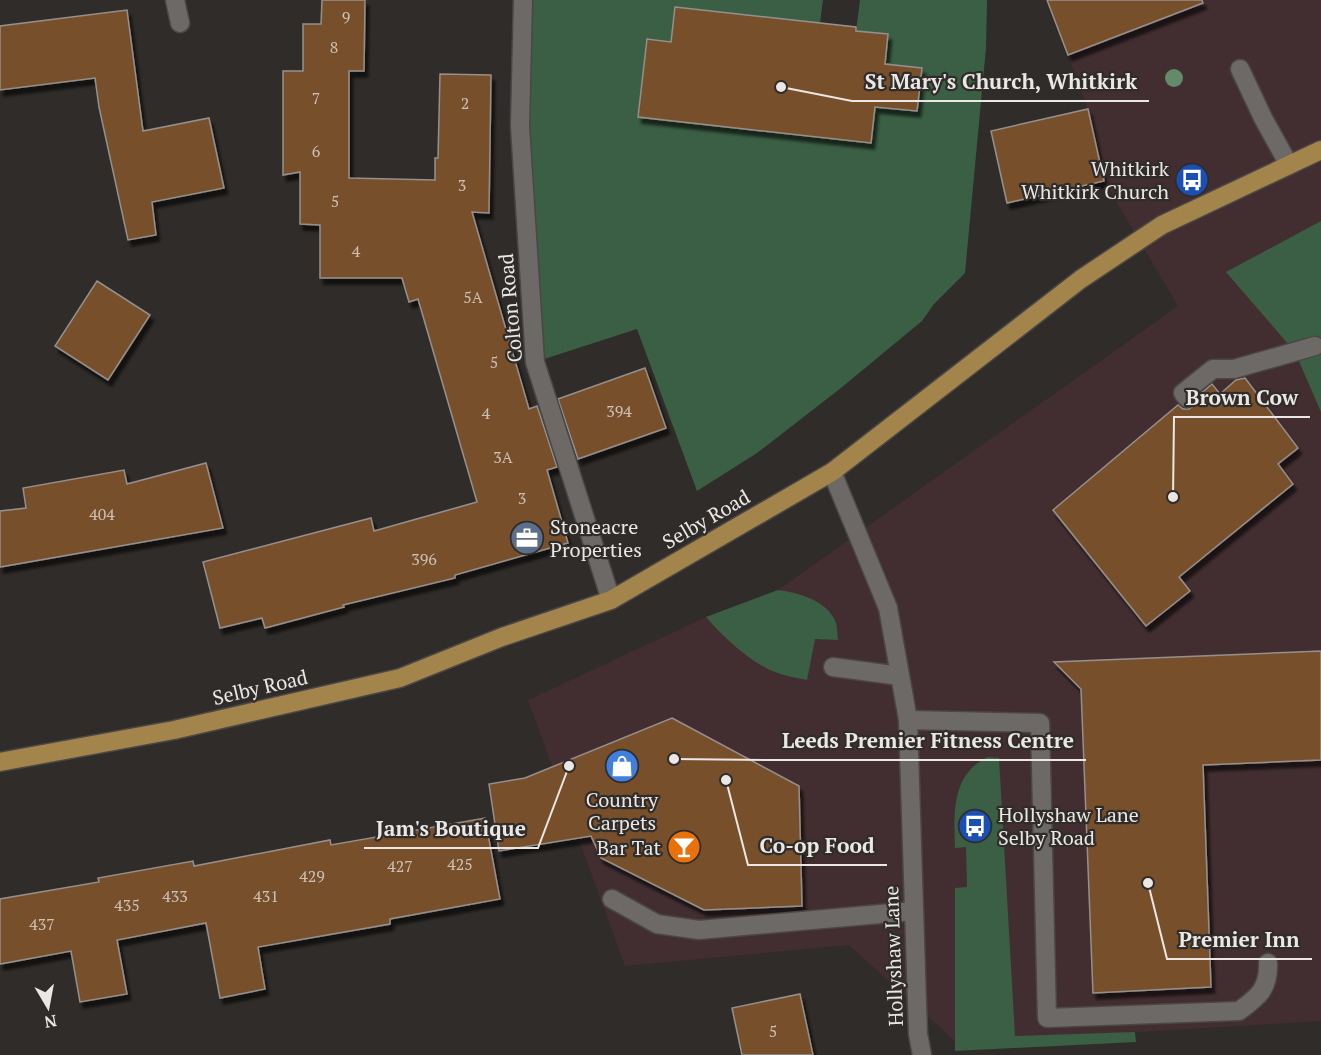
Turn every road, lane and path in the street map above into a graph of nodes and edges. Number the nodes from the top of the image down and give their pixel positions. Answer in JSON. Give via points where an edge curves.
{"nodes":[{"id":1,"x":176,"y":0,"type":"edge"},
{"id":2,"x":523,"y":0,"type":"edge"},
{"id":3,"x":180,"y":23,"type":"dead end"},
{"id":4,"x":1240,"y":69,"type":"dead end"},
{"id":5,"x":1321,"y":150,"type":"edge"},
{"id":6,"x":1289,"y":165,"type":"junction"},
{"id":7,"x":1315,"y":346,"type":"dead end"},
{"id":8,"x":1187,"y":398,"type":"dead end"},
{"id":9,"x":832,"y":472,"type":"junction"},
{"id":10,"x":611,"y":600,"type":"junction"},
{"id":11,"x":833,"y":667,"type":"dead end"},
{"id":12,"x":900,"y":676,"type":"junction"},
{"id":13,"x":908,"y":720,"type":"junction"},
{"id":14,"x":0,"y":762,"type":"edge"},
{"id":15,"x":612,"y":899,"type":"dead end"},
{"id":16,"x":914,"y":911,"type":"junction"},
{"id":17,"x":1268,"y":963,"type":"dead end"},
{"id":18,"x":922,"y":1055,"type":"edge"}],
"edges":[{"from":1,"to":3,"type":"street"},
{"from":2,"to":10,"type":"street","name":"Colton Road","via":[[520,126],[535,362]]},
{"from":4,"to":6,"type":"street"},
{"from":5,"to":6,"type":"main road","name":"Selby Road"},
{"from":6,"to":9,"type":"main road","name":"Selby Road","via":[[1162,225],[1081,279]]},
{"from":7,"to":8,"type":"street","via":[[1234,369],[1213,369],[1183,393]]},
{"from":9,"to":10,"type":"main road","name":"Selby Road"},
{"from":9,"to":12,"type":"street","name":"Hollyshaw Lane","via":[[888,608]]},
{"from":10,"to":14,"type":"main road","name":"Selby Road","via":[[502,637],[400,678],[174,730]]},
{"from":11,"to":12,"type":"street"},
{"from":12,"to":13,"type":"street","name":"Hollyshaw Lane"},
{"from":13,"to":16,"type":"street","name":"Hollyshaw Lane"},
{"from":13,"to":17,"type":"street","via":[[1040,723],[1047,1018],[1239,1011],[1259,997],[1269,976]]},
{"from":15,"to":16,"type":"street","via":[[657,924],[699,930]]},
{"from":16,"to":18,"type":"street","name":"Hollyshaw Lane"}]}
